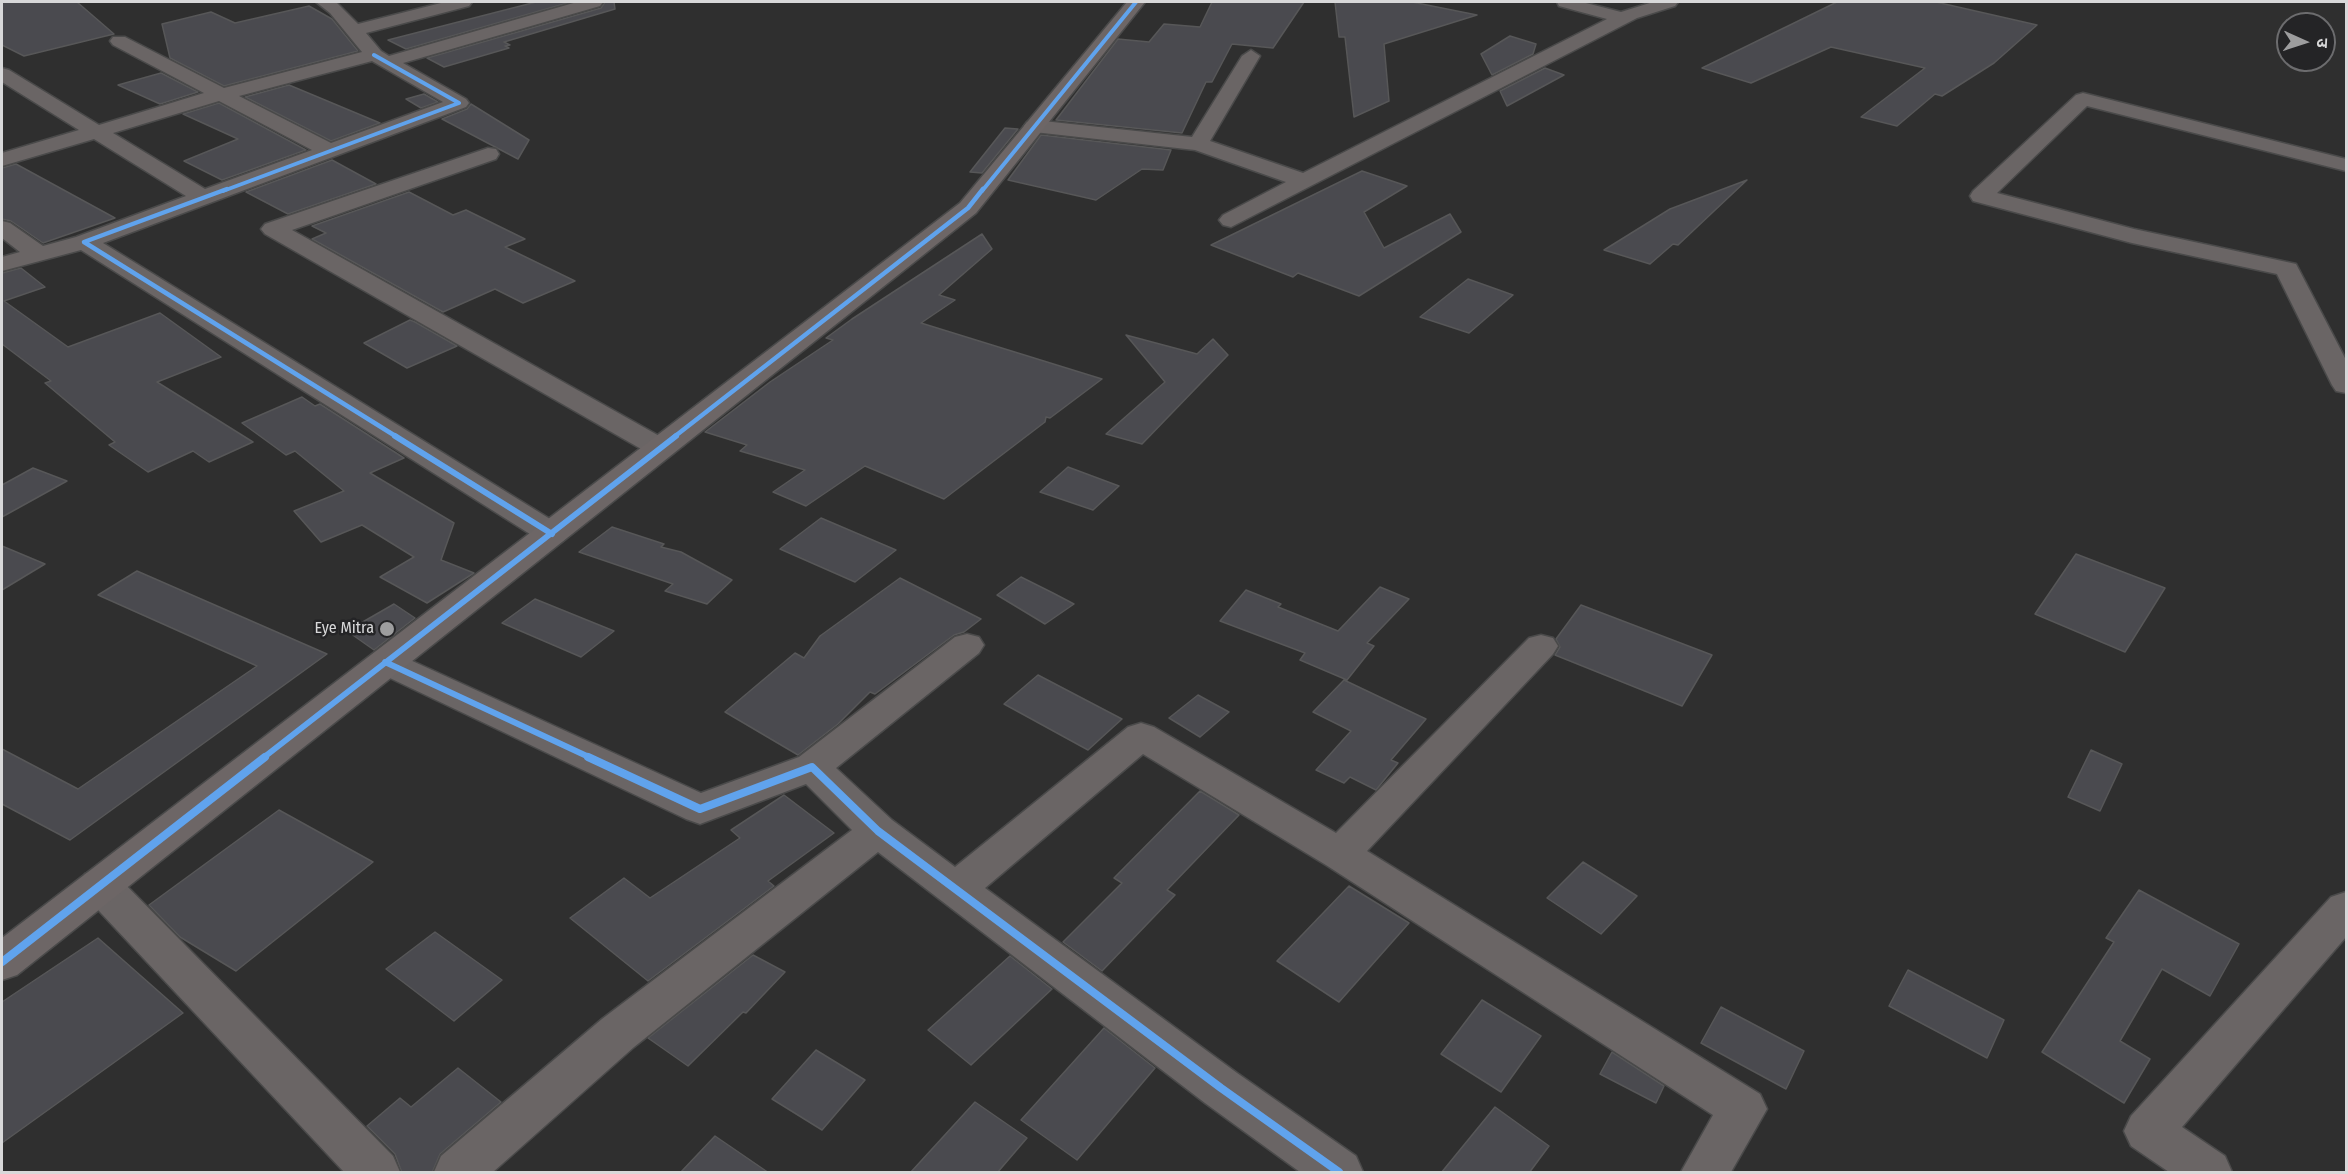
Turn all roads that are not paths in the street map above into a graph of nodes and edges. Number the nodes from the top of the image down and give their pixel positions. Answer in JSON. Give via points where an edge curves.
{"nodes":[{"id":1,"x":326,"y":2,"type":"edge"},
{"id":2,"x":463,"y":2,"type":"edge"},
{"id":3,"x":594,"y":2,"type":"edge"},
{"id":4,"x":1136,"y":2,"type":"edge"},
{"id":5,"x":1565,"y":2,"type":"edge"},
{"id":6,"x":1669,"y":2,"type":"edge"},
{"id":7,"x":1621,"y":18,"type":"junction"},
{"id":8,"x":354,"y":31,"type":"junction"},
{"id":9,"x":119,"y":41,"type":"dead end"},
{"id":10,"x":1251,"y":56,"type":"dead end"},
{"id":11,"x":380,"y":58,"type":"junction"},
{"id":12,"x":2,"y":74,"type":"edge"},
{"id":13,"x":220,"y":95,"type":"junction"},
{"id":14,"x":1034,"y":126,"type":"junction"},
{"id":15,"x":99,"y":131,"type":"junction"},
{"id":16,"x":1198,"y":144,"type":"junction"},
{"id":17,"x":331,"y":152,"type":"junction"},
{"id":18,"x":488,"y":154,"type":"dead end"},
{"id":19,"x":2,"y":160,"type":"edge"},
{"id":20,"x":2346,"y":165,"type":"edge"},
{"id":21,"x":1306,"y":181,"type":"junction"},
{"id":22,"x":204,"y":198,"type":"junction"},
{"id":23,"x":1231,"y":220,"type":"dead end"},
{"id":24,"x":2,"y":228,"type":"edge"},
{"id":25,"x":84,"y":242,"type":"junction"},
{"id":26,"x":38,"y":253,"type":"junction"},
{"id":27,"x":2,"y":264,"type":"edge"},
{"id":28,"x":2346,"y":385,"type":"edge"},
{"id":29,"x":660,"y":448,"type":"junction"},
{"id":30,"x":552,"y":534,"type":"junction"},
{"id":31,"x":967,"y":645,"type":"dead end"},
{"id":32,"x":1541,"y":646,"type":"dead end"},
{"id":33,"x":385,"y":662,"type":"junction"},
{"id":34,"x":812,"y":767,"type":"junction"},
{"id":35,"x":878,"y":831,"type":"junction"},
{"id":36,"x":1340,"y":854,"type":"junction"},
{"id":37,"x":100,"y":885,"type":"junction"},
{"id":38,"x":956,"y":889,"type":"junction"},
{"id":39,"x":2346,"y":909,"type":"edge"},
{"id":40,"x":2,"y":962,"type":"edge"},
{"id":41,"x":376,"y":1173,"type":"edge"},
{"id":42,"x":458,"y":1173,"type":"edge"},
{"id":43,"x":1339,"y":1173,"type":"edge"},
{"id":44,"x":1705,"y":1173,"type":"edge"},
{"id":45,"x":2208,"y":1173,"type":"edge"}],
"edges":[{"from":1,"to":8,"type":"street"},
{"from":2,"to":8,"type":"street"},
{"from":3,"to":11,"type":"street"},
{"from":4,"to":14,"type":"street"},
{"from":5,"to":7,"type":"street"},
{"from":6,"to":7,"type":"street"},
{"from":7,"to":21,"type":"street"},
{"from":8,"to":11,"type":"street"},
{"from":9,"to":13,"type":"street"},
{"from":10,"to":16,"type":"street"},
{"from":11,"to":13,"type":"street"},
{"from":11,"to":17,"type":"street","via":[[459,103]]},
{"from":12,"to":15,"type":"street"},
{"from":13,"to":15,"type":"street"},
{"from":13,"to":17,"type":"street"},
{"from":14,"to":16,"type":"street"},
{"from":14,"to":29,"type":"street","via":[[968,208]]},
{"from":15,"to":19,"type":"street"},
{"from":15,"to":22,"type":"street"},
{"from":16,"to":21,"type":"street"},
{"from":17,"to":22,"type":"street"},
{"from":18,"to":29,"type":"street","via":[[273,229]]},
{"from":20,"to":28,"type":"street","via":[[2083,99],[1981,196],[2132,236],[2287,269]]},
{"from":21,"to":23,"type":"street"},
{"from":22,"to":25,"type":"street"},
{"from":24,"to":26,"type":"street"},
{"from":25,"to":26,"type":"street"},
{"from":25,"to":30,"type":"street"},
{"from":26,"to":27,"type":"street"},
{"from":29,"to":30,"type":"street"},
{"from":30,"to":33,"type":"street"},
{"from":31,"to":34,"type":"street"},
{"from":32,"to":36,"type":"street"},
{"from":33,"to":34,"type":"street","via":[[700,809]]},
{"from":33,"to":37,"type":"street"},
{"from":34,"to":35,"type":"street"},
{"from":35,"to":38,"type":"street"},
{"from":35,"to":42,"type":"street","via":[[618,1033]]},
{"from":36,"to":38,"type":"street","via":[[1141,736]]},
{"from":36,"to":44,"type":"street","via":[[1743,1109]]},
{"from":37,"to":40,"type":"street"},
{"from":37,"to":41,"type":"street"},
{"from":38,"to":43,"type":"street"},
{"from":39,"to":45,"type":"street","via":[[2148,1131]]}]}
